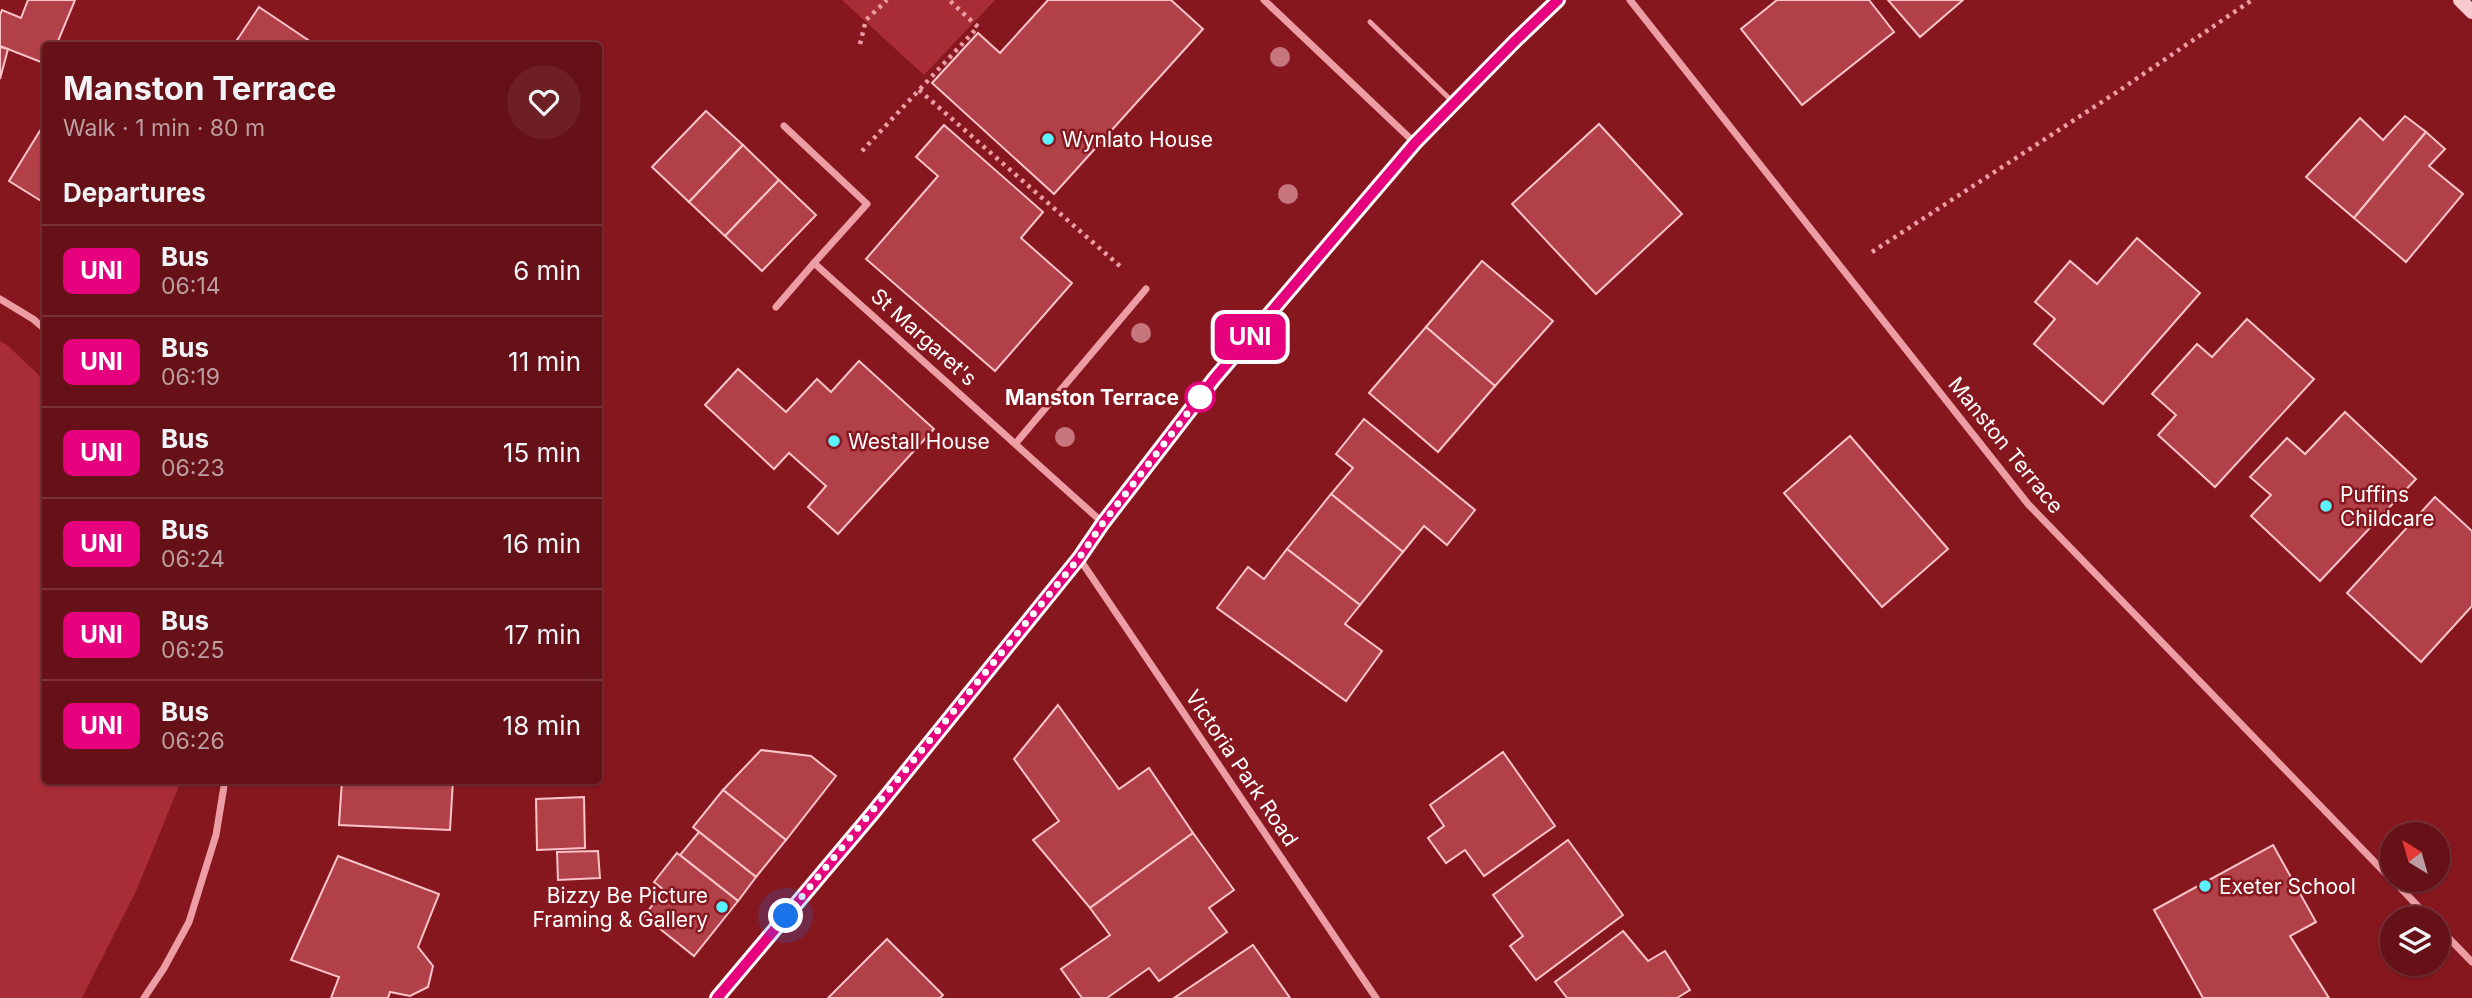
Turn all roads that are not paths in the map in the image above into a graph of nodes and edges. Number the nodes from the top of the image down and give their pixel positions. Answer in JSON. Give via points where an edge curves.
{"nodes":[{"id":1,"x":1264,"y":0,"type":"edge"},
{"id":2,"x":1558,"y":0,"type":"edge"},
{"id":3,"x":1630,"y":0,"type":"edge"},
{"id":4,"x":2460,"y":0,"type":"edge"},
{"id":5,"x":2472,"y":12,"type":"edge"},
{"id":6,"x":1370,"y":22,"type":"dead end"},
{"id":7,"x":1454,"y":103,"type":"junction"},
{"id":8,"x":784,"y":126,"type":"dead end"},
{"id":9,"x":1415,"y":143,"type":"junction"},
{"id":10,"x":814,"y":263,"type":"junction"},
{"id":11,"x":1146,"y":289,"type":"dead end"},
{"id":12,"x":0,"y":299,"type":"edge"},
{"id":13,"x":776,"y":307,"type":"dead end"},
{"id":14,"x":42,"y":327,"type":"edge"},
{"id":15,"x":1016,"y":443,"type":"junction"},
{"id":16,"x":1103,"y":523,"type":"junction"},
{"id":17,"x":1079,"y":558,"type":"junction"},
{"id":18,"x":224,"y":784,"type":"edge"},
{"id":19,"x":2380,"y":867,"type":"edge"},
{"id":20,"x":2404,"y":892,"type":"edge"},
{"id":21,"x":2418,"y":906,"type":"edge"},
{"id":22,"x":2450,"y":939,"type":"edge"},
{"id":23,"x":2472,"y":962,"type":"edge"},
{"id":24,"x":144,"y":998,"type":"edge"},
{"id":25,"x":718,"y":998,"type":"edge"},
{"id":26,"x":1376,"y":998,"type":"edge"}],
"edges":[{"from":1,"to":9,"type":"street"},
{"from":2,"to":7,"type":"street"},
{"from":3,"to":19,"type":"street","name":"Manston Terrace","via":[[2028,504]]},
{"from":4,"to":5,"type":"street"},
{"from":6,"to":7,"type":"lane"},
{"from":7,"to":9,"type":"street"},
{"from":8,"to":10,"type":"street","via":[[867,204]]},
{"from":9,"to":16,"type":"street","via":[[1214,379]]},
{"from":10,"to":13,"type":"street"},
{"from":10,"to":15,"type":"street","name":"St Margaret's"},
{"from":11,"to":15,"type":"street"},
{"from":12,"to":14,"type":"street"},
{"from":15,"to":16,"type":"street","name":"St Margaret's"},
{"from":16,"to":17,"type":"street"},
{"from":17,"to":25,"type":"street"},
{"from":17,"to":26,"type":"street","name":"Victoria Park Road"},
{"from":18,"to":24,"type":"street","via":[[216,835],[189,922]]},
{"from":20,"to":21,"type":"street","name":"Manston Terrace"},
{"from":22,"to":23,"type":"street"}]}
